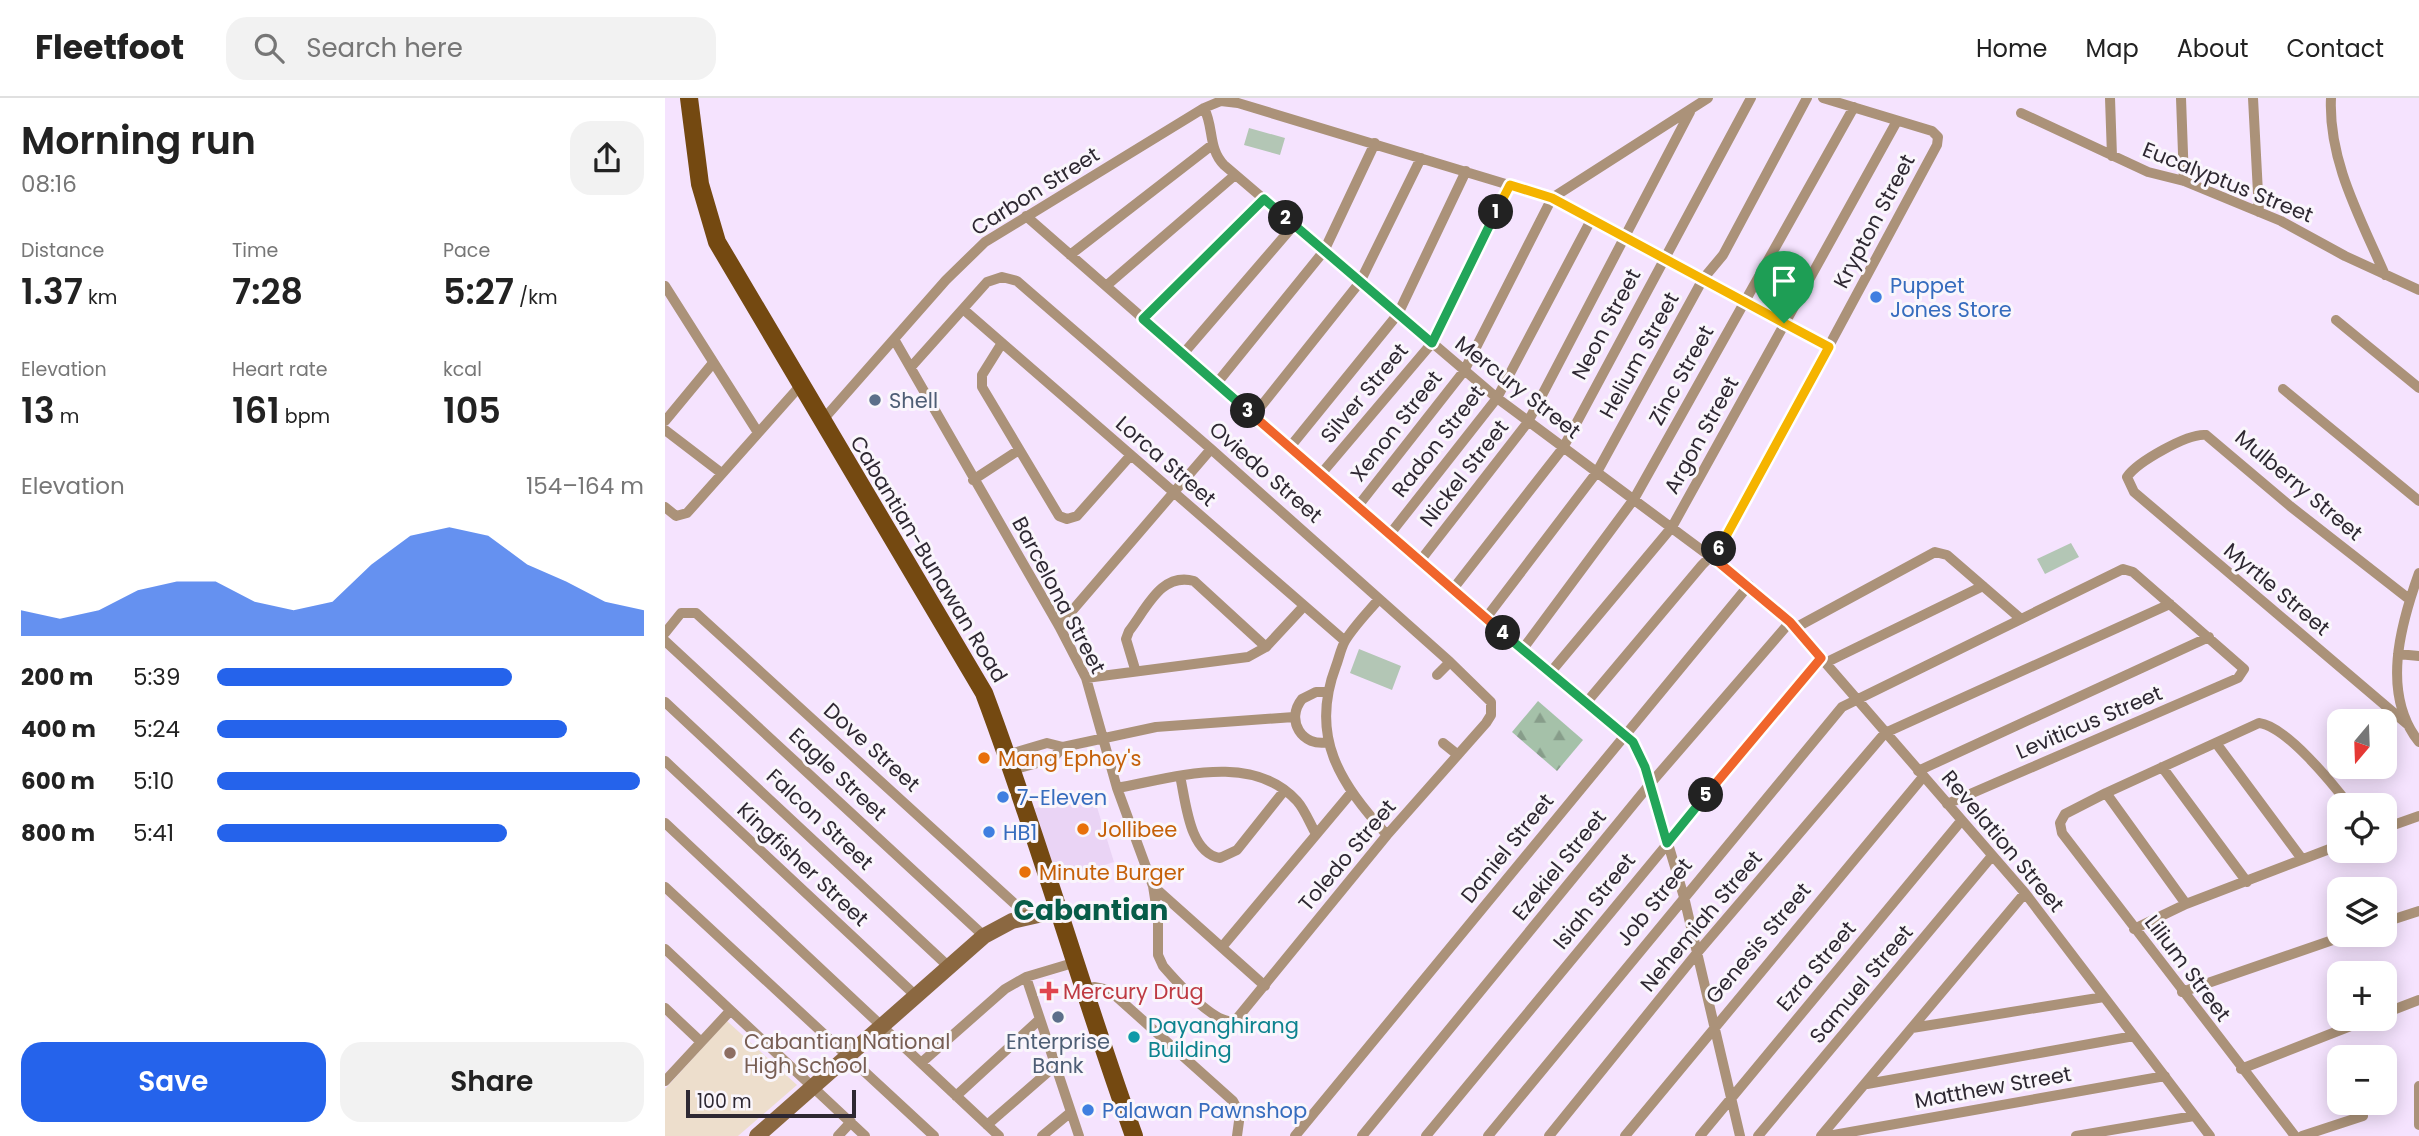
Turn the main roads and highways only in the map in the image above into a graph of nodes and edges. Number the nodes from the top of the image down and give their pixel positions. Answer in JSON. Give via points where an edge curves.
{"nodes":[{"id":1,"x":689,"y":98,"type":"edge"},
{"id":2,"x":1056,"y":911,"type":"junction"},
{"id":3,"x":757,"y":1136,"type":"edge"},
{"id":4,"x":1134,"y":1136,"type":"edge"}],
"edges":[{"from":1,"to":2,"type":"main road","name":"Cabantian-Bunawan Road","via":[[700,184],[717,242],[984,693]]},
{"from":2,"to":3,"type":"main road","via":[[1028,916],[984,936]]},
{"from":2,"to":4,"type":"main road","name":"Cabantian-Bunawan Road"}]}
